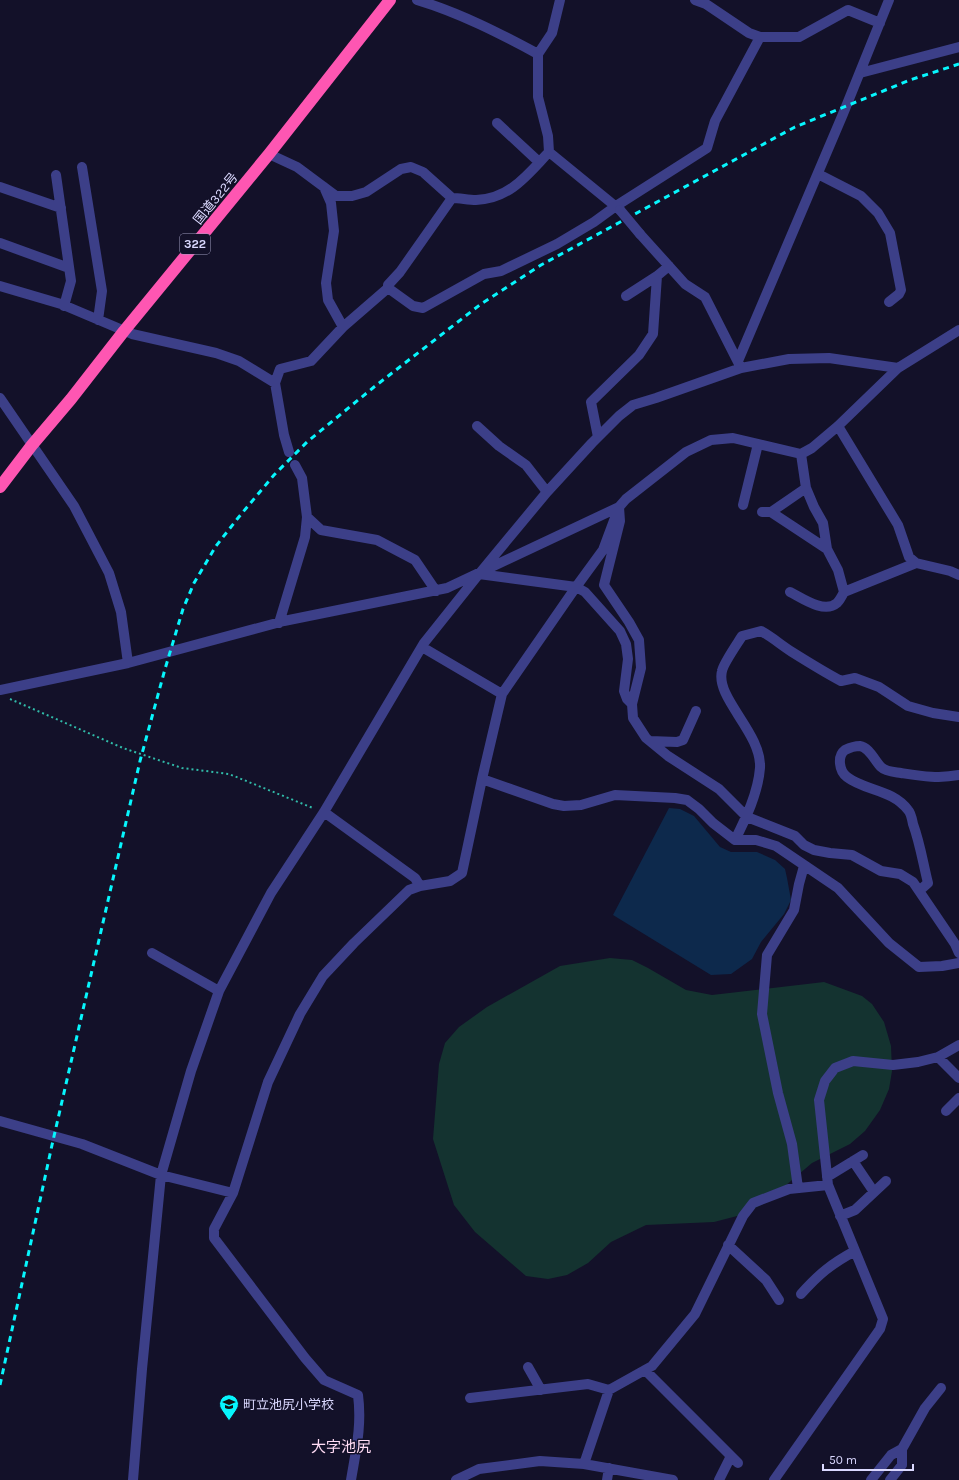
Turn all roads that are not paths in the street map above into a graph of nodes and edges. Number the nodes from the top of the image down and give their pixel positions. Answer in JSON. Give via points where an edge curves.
{"nodes":[{"id":1,"x":390,"y":0,"type":"edge"},
{"id":2,"x":417,"y":0,"type":"edge"},
{"id":3,"x":560,"y":0,"type":"edge"},
{"id":4,"x":696,"y":0,"type":"edge"},
{"id":5,"x":889,"y":0,"type":"edge"},
{"id":6,"x":880,"y":23,"type":"junction"},
{"id":7,"x":760,"y":37,"type":"junction"},
{"id":8,"x":959,"y":47,"type":"edge"},
{"id":9,"x":538,"y":54,"type":"junction"},
{"id":10,"x":860,"y":73,"type":"junction"},
{"id":11,"x":496,"y":123,"type":"dead end"},
{"id":12,"x":549,"y":152,"type":"junction"},
{"id":13,"x":269,"y":154,"type":"junction"},
{"id":14,"x":539,"y":162,"type":"junction"},
{"id":15,"x":82,"y":167,"type":"dead end"},
{"id":16,"x":818,"y":174,"type":"junction"},
{"id":17,"x":56,"y":175,"type":"dead end"},
{"id":18,"x":323,"y":185,"type":"junction"},
{"id":19,"x":0,"y":187,"type":"edge"},
{"id":20,"x":452,"y":198,"type":"junction"},
{"id":21,"x":61,"y":208,"type":"junction"},
{"id":22,"x":618,"y":208,"type":"junction"},
{"id":23,"x":0,"y":243,"type":"edge"},
{"id":24,"x":669,"y":266,"type":"junction"},
{"id":25,"x":69,"y":268,"type":"junction"},
{"id":26,"x":657,"y":276,"type":"junction"},
{"id":27,"x":0,"y":286,"type":"edge"},
{"id":28,"x":388,"y":288,"type":"junction"},
{"id":29,"x":626,"y":296,"type":"dead end"},
{"id":30,"x":889,"y":302,"type":"dead end"},
{"id":31,"x":64,"y":306,"type":"junction"},
{"id":32,"x":98,"y":320,"type":"junction"},
{"id":33,"x":343,"y":327,"type":"junction"},
{"id":34,"x":959,"y":330,"type":"edge"},
{"id":35,"x":124,"y":331,"type":"junction"},
{"id":36,"x":740,"y":364,"type":"junction"},
{"id":37,"x":898,"y":368,"type":"junction"},
{"id":38,"x":275,"y":383,"type":"junction"},
{"id":39,"x":0,"y":398,"type":"edge"},
{"id":40,"x":477,"y":426,"type":"dead end"},
{"id":41,"x":838,"y":426,"type":"junction"},
{"id":42,"x":598,"y":437,"type":"junction"},
{"id":43,"x":758,"y":444,"type":"junction"},
{"id":44,"x":32,"y":445,"type":"junction"},
{"id":45,"x":289,"y":452,"type":"dead end"},
{"id":46,"x":801,"y":454,"type":"junction"},
{"id":47,"x":295,"y":465,"type":"dead end"},
{"id":48,"x":0,"y":487,"type":"edge"},
{"id":49,"x":806,"y":488,"type":"junction"},
{"id":50,"x":547,"y":492,"type":"junction"},
{"id":51,"x":743,"y":505,"type":"dead end"},
{"id":52,"x":619,"y":507,"type":"junction"},
{"id":53,"x":307,"y":517,"type":"junction"},
{"id":54,"x":827,"y":549,"type":"junction"},
{"id":55,"x":916,"y":563,"type":"junction"},
{"id":56,"x":479,"y":574,"type":"junction"},
{"id":57,"x":959,"y":575,"type":"edge"},
{"id":58,"x":576,"y":587,"type":"junction"},
{"id":59,"x":436,"y":591,"type":"junction"},
{"id":60,"x":790,"y":592,"type":"dead end"},
{"id":61,"x":844,"y":592,"type":"junction"},
{"id":62,"x":279,"y":623,"type":"junction"},
{"id":63,"x":422,"y":647,"type":"junction"},
{"id":64,"x":128,"y":663,"type":"junction"},
{"id":65,"x":3,"y":694,"type":"edge"},
{"id":66,"x":502,"y":694,"type":"junction"},
{"id":67,"x":632,"y":704,"type":"junction"},
{"id":68,"x":696,"y":711,"type":"dead end"},
{"id":69,"x":959,"y":717,"type":"edge"},
{"id":70,"x":650,"y":741,"type":"junction"},
{"id":71,"x":959,"y":775,"type":"edge"},
{"id":72,"x":482,"y":779,"type":"junction"},
{"id":73,"x":324,"y":812,"type":"junction"},
{"id":74,"x":747,"y":817,"type":"junction"},
{"id":75,"x":735,"y":840,"type":"junction"},
{"id":76,"x":804,"y":866,"type":"junction"},
{"id":77,"x":420,"y":886,"type":"junction"},
{"id":78,"x":919,"y":891,"type":"junction"},
{"id":79,"x":152,"y":953,"type":"dead end"},
{"id":80,"x":959,"y":953,"type":"edge"},
{"id":81,"x":959,"y":963,"type":"edge"},
{"id":82,"x":218,"y":990,"type":"junction"},
{"id":83,"x":959,"y":1045,"type":"edge"},
{"id":84,"x":938,"y":1057,"type":"junction"},
{"id":85,"x":959,"y":1078,"type":"edge"},
{"id":86,"x":959,"y":1098,"type":"edge"},
{"id":87,"x":946,"y":1111,"type":"dead end"},
{"id":88,"x":0,"y":1121,"type":"edge"},
{"id":89,"x":863,"y":1155,"type":"dead end"},
{"id":90,"x":854,"y":1161,"type":"junction"},
{"id":91,"x":161,"y":1176,"type":"junction"},
{"id":92,"x":827,"y":1181,"type":"junction"},
{"id":93,"x":886,"y":1181,"type":"dead end"},
{"id":94,"x":798,"y":1188,"type":"junction"},
{"id":95,"x":874,"y":1192,"type":"junction"},
{"id":96,"x":233,"y":1193,"type":"junction"},
{"id":97,"x":840,"y":1216,"type":"junction"},
{"id":98,"x":728,"y":1245,"type":"junction"},
{"id":99,"x":855,"y":1251,"type":"junction"},
{"id":100,"x":801,"y":1294,"type":"dead end"},
{"id":101,"x":778,"y":1300,"type":"dead end"},
{"id":102,"x":528,"y":1367,"type":"dead end"},
{"id":103,"x":645,"y":1370,"type":"junction"},
{"id":104,"x":941,"y":1388,"type":"dead end"},
{"id":105,"x":541,"y":1390,"type":"junction"},
{"id":106,"x":609,"y":1390,"type":"junction"},
{"id":107,"x":470,"y":1398,"type":"dead end"},
{"id":108,"x":902,"y":1449,"type":"junction"},
{"id":109,"x":584,"y":1464,"type":"junction"},
{"id":110,"x":609,"y":1468,"type":"junction"},
{"id":111,"x":133,"y":1480,"type":"edge"},
{"id":112,"x":351,"y":1480,"type":"edge"},
{"id":113,"x":456,"y":1480,"type":"edge"},
{"id":114,"x":607,"y":1480,"type":"edge"},
{"id":115,"x":673,"y":1480,"type":"edge"},
{"id":116,"x":719,"y":1480,"type":"edge"},
{"id":117,"x":774,"y":1480,"type":"edge"},
{"id":118,"x":871,"y":1480,"type":"edge"},
{"id":119,"x":890,"y":1480,"type":"edge"}],
"edges":[{"from":1,"to":13,"type":"highway","name":"国道322号","number":"322"},
{"from":2,"to":9,"type":"street","via":[[441,7],[491,29]]},
{"from":3,"to":9,"type":"street","via":[[552,33]]},
{"from":4,"to":7,"type":"street","via":[[749,33]]},
{"from":5,"to":6,"type":"street"},
{"from":6,"to":7,"type":"street","via":[[848,10],[799,37]]},
{"from":6,"to":10,"type":"street"},
{"from":7,"to":22,"type":"street","via":[[715,121],[707,148]]},
{"from":8,"to":10,"type":"street"},
{"from":9,"to":12,"type":"street","via":[[538,97],[548,136]]},
{"from":10,"to":16,"type":"street"},
{"from":11,"to":14,"type":"street"},
{"from":12,"to":14,"type":"street"},
{"from":12,"to":22,"type":"street"},
{"from":13,"to":18,"type":"street","via":[[298,167]]},
{"from":13,"to":35,"type":"highway","name":"国道322号","number":"322"},
{"from":14,"to":20,"type":"street","via":[[517,185],[492,198]]},
{"from":15,"to":32,"type":"street","via":[[102,291]]},
{"from":16,"to":30,"type":"street","via":[[861,196],[878,213],[890,233],[901,290]]},
{"from":16,"to":36,"type":"street"},
{"from":17,"to":21,"type":"street"},
{"from":18,"to":20,"type":"street","via":[[336,196],[352,196],[366,192],[401,169],[411,167],[422,172]]},
{"from":18,"to":33,"type":"street","via":[[331,203],[334,230],[326,283],[328,300]]},
{"from":19,"to":21,"type":"street"},
{"from":20,"to":28,"type":"street"},
{"from":21,"to":25,"type":"street"},
{"from":22,"to":24,"type":"street","bridge":true},
{"from":22,"to":28,"type":"street","via":[[557,244],[501,271],[484,274],[423,308],[413,306]]},
{"from":23,"to":25,"type":"street"},
{"from":24,"to":26,"type":"street"},
{"from":24,"to":36,"type":"street","via":[[685,284],[705,298]]},
{"from":25,"to":31,"type":"street","via":[[71,281]]},
{"from":26,"to":29,"type":"street"},
{"from":26,"to":42,"type":"street","via":[[653,334],[639,354],[591,402]]},
{"from":27,"to":31,"type":"street"},
{"from":28,"to":33,"type":"street"},
{"from":31,"to":32,"type":"street"},
{"from":32,"to":35,"type":"street"},
{"from":33,"to":38,"type":"street","via":[[311,361],[280,369]]},
{"from":34,"to":37,"type":"street"},
{"from":35,"to":38,"type":"street","via":[[216,353],[239,361]]},
{"from":35,"to":44,"type":"highway","name":"国道322号","number":"322"},
{"from":36,"to":37,"type":"street","via":[[829,358]]},
{"from":36,"to":42,"type":"street","via":[[633,405]]},
{"from":37,"to":41,"type":"street"},
{"from":38,"to":45,"type":"street"},
{"from":39,"to":44,"type":"street"},
{"from":40,"to":50,"type":"street","via":[[526,465]]},
{"from":41,"to":46,"type":"street"},
{"from":41,"to":55,"type":"street","via":[[898,525],[909,557]]},
{"from":42,"to":50,"type":"street"},
{"from":43,"to":46,"type":"street"},
{"from":43,"to":51,"type":"street"},
{"from":43,"to":52,"type":"street","via":[[733,438],[711,440],[686,452]]},
{"from":44,"to":48,"type":"highway","name":"国道322号","number":"322"},
{"from":44,"to":64,"type":"street","via":[[74,506],[109,573],[121,612]]},
{"from":46,"to":49,"type":"street"},
{"from":47,"to":53,"type":"street","via":[[302,478]]},
{"from":49,"to":54,"type":"street","via":[[823,523]]},
{"from":49,"to":54,"type":"street","via":[[767,512]]},
{"from":50,"to":56,"type":"street"},
{"from":52,"to":56,"type":"street"},
{"from":52,"to":58,"type":"street","via":[[603,550]]},
{"from":52,"to":67,"type":"street","via":[[620,521],[604,585],[639,640],[641,668]]},
{"from":53,"to":59,"type":"street","via":[[321,530],[377,540],[415,560]]},
{"from":53,"to":62,"type":"street","via":[[305,537]]},
{"from":54,"to":61,"type":"street","via":[[838,570]]},
{"from":55,"to":57,"type":"street"},
{"from":55,"to":61,"type":"street"},
{"from":56,"to":58,"type":"street"},
{"from":56,"to":59,"type":"street"},
{"from":56,"to":63,"type":"street"},
{"from":58,"to":66,"type":"street"},
{"from":58,"to":67,"type":"street","via":[[585,592],[620,631],[626,644],[628,659],[624,691]]},
{"from":59,"to":62,"type":"street"},
{"from":60,"to":61,"type":"street","via":[[826,607],[839,602]]},
{"from":62,"to":64,"type":"street"},
{"from":63,"to":66,"type":"street"},
{"from":63,"to":73,"type":"street"},
{"from":64,"to":65,"type":"street"},
{"from":66,"to":72,"type":"street"},
{"from":67,"to":70,"type":"street","via":[[633,718]]},
{"from":68,"to":70,"type":"street","via":[[682,740]]},
{"from":69,"to":74,"type":"street","via":[[908,706],[879,687],[855,678],[840,681],[761,631],[742,636],[722,670],[722,683],[727,697],[754,742],[760,767]]},
{"from":70,"to":74,"type":"street","via":[[668,756],[719,789]]},
{"from":71,"to":78,"type":"street","via":[[935,777],[890,771],[882,768],[866,749],[860,746],[844,751],[840,759],[840,768],[846,776],[898,800],[909,811],[928,883]]},
{"from":72,"to":75,"type":"street","via":[[564,806],[581,805],[615,795],[687,800]]},
{"from":72,"to":77,"type":"street","via":[[462,873],[450,881]]},
{"from":73,"to":77,"type":"street","via":[[415,878]]},
{"from":73,"to":82,"type":"street","via":[[271,893]]},
{"from":74,"to":75,"type":"street"},
{"from":74,"to":78,"type":"street","via":[[795,836],[814,850],[852,855],[881,871],[900,874],[912,882]]},
{"from":75,"to":76,"type":"street","via":[[756,840],[776,846]]},
{"from":76,"to":81,"type":"street","via":[[838,888],[889,944],[918,967]]},
{"from":76,"to":94,"type":"street","via":[[794,910],[767,955],[762,1014],[778,1093],[792,1144]]},
{"from":77,"to":96,"type":"street","via":[[409,890],[323,976],[300,1014],[268,1082]]},
{"from":78,"to":80,"type":"street"},
{"from":79,"to":82,"type":"street"},
{"from":82,"to":91,"type":"street","via":[[191,1071]]},
{"from":83,"to":84,"type":"street"},
{"from":84,"to":85,"type":"street"},
{"from":84,"to":92,"type":"street","via":[[893,1066],[853,1061],[835,1068],[825,1082],[819,1100]]},
{"from":86,"to":87,"type":"street"},
{"from":88,"to":91,"type":"street","via":[[82,1144]]},
{"from":89,"to":90,"type":"street"},
{"from":90,"to":92,"type":"street"},
{"from":90,"to":95,"type":"street"},
{"from":91,"to":96,"type":"street"},
{"from":91,"to":111,"type":"street"},
{"from":92,"to":94,"type":"street"},
{"from":92,"to":97,"type":"street"},
{"from":93,"to":95,"type":"street"},
{"from":94,"to":98,"type":"street","via":[[753,1203]]},
{"from":95,"to":97,"type":"street","via":[[855,1210]]},
{"from":96,"to":112,"type":"street","via":[[214,1229],[214,1238],[324,1380],[358,1395],[358,1440]]},
{"from":97,"to":99,"type":"street"},
{"from":98,"to":101,"type":"street","via":[[766,1280]]},
{"from":98,"to":103,"type":"street","via":[[695,1314],[652,1366]]},
{"from":99,"to":100,"type":"street","via":[[817,1276]]},
{"from":99,"to":117,"type":"street","via":[[883,1319],[880,1329]]},
{"from":102,"to":105,"type":"street"},
{"from":103,"to":106,"type":"street"},
{"from":103,"to":116,"type":"street","via":[[734,1459]]},
{"from":104,"to":108,"type":"street","via":[[925,1408]]},
{"from":105,"to":106,"type":"street","via":[[588,1384]]},
{"from":105,"to":107,"type":"street"},
{"from":106,"to":109,"type":"street"},
{"from":108,"to":118,"type":"street","via":[[891,1455]]},
{"from":108,"to":119,"type":"street","via":[[902,1464]]},
{"from":109,"to":110,"type":"street"},
{"from":109,"to":113,"type":"street","via":[[540,1461],[479,1469]]},
{"from":110,"to":114,"type":"street"},
{"from":110,"to":115,"type":"street"}]}
